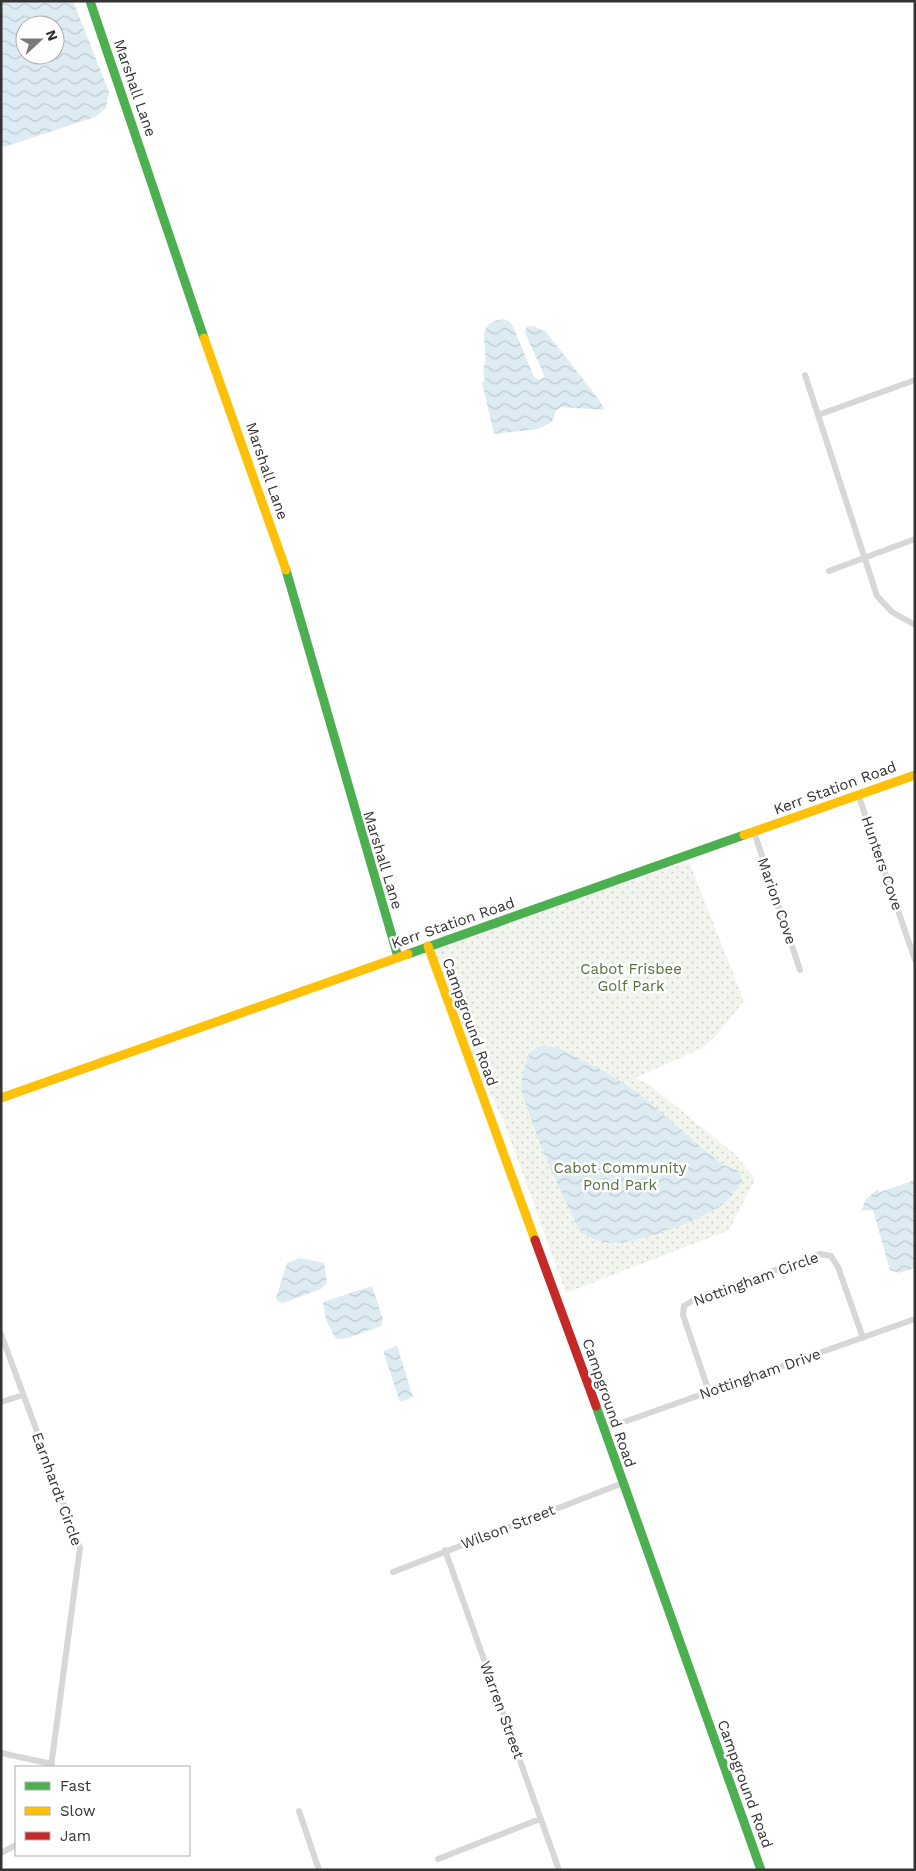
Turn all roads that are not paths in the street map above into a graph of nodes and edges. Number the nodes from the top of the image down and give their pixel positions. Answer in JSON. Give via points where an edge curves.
{"nodes":[{"id":1,"x":90,"y":1,"type":"edge"},
{"id":2,"x":805,"y":376,"type":"dead end"},
{"id":3,"x":915,"y":380,"type":"edge"},
{"id":4,"x":818,"y":415,"type":"junction"},
{"id":5,"x":915,"y":540,"type":"edge"},
{"id":6,"x":864,"y":558,"type":"junction"},
{"id":7,"x":829,"y":572,"type":"dead end"},
{"id":8,"x":915,"y":625,"type":"edge"},
{"id":9,"x":915,"y":775,"type":"edge"},
{"id":10,"x":858,"y":794,"type":"junction"},
{"id":11,"x":754,"y":832,"type":"junction"},
{"id":12,"x":428,"y":946,"type":"junction"},
{"id":13,"x":398,"y":957,"type":"junction"},
{"id":14,"x":915,"y":960,"type":"edge"},
{"id":15,"x":800,"y":970,"type":"dead end"},
{"id":16,"x":1,"y":1098,"type":"edge"},
{"id":17,"x":915,"y":1319,"type":"edge"},
{"id":18,"x":1,"y":1334,"type":"edge"},
{"id":19,"x":863,"y":1338,"type":"junction"},
{"id":20,"x":708,"y":1392,"type":"junction"},
{"id":21,"x":23,"y":1395,"type":"junction"},
{"id":22,"x":1,"y":1402,"type":"edge"},
{"id":23,"x":604,"y":1429,"type":"junction"},
{"id":24,"x":622,"y":1483,"type":"junction"},
{"id":25,"x":445,"y":1550,"type":"junction"},
{"id":26,"x":393,"y":1572,"type":"dead end"},
{"id":27,"x":1,"y":1753,"type":"edge"},
{"id":28,"x":52,"y":1766,"type":"edge"},
{"id":29,"x":298,"y":1811,"type":"dead end"},
{"id":30,"x":540,"y":1818,"type":"junction"},
{"id":31,"x":15,"y":1846,"type":"edge"},
{"id":32,"x":1,"y":1853,"type":"edge"},
{"id":33,"x":438,"y":1859,"type":"dead end"},
{"id":34,"x":319,"y":1870,"type":"edge"},
{"id":35,"x":559,"y":1870,"type":"edge"},
{"id":36,"x":761,"y":1870,"type":"edge"}],
"edges":[{"from":1,"to":13,"type":"street","name":"Marshall Lane","via":[[292,589]]},
{"from":2,"to":4,"type":"street"},
{"from":3,"to":4,"type":"street"},
{"from":4,"to":6,"type":"street"},
{"from":5,"to":6,"type":"street"},
{"from":6,"to":7,"type":"street"},
{"from":6,"to":8,"type":"street","via":[[876,596],[884,606]]},
{"from":9,"to":10,"type":"street","name":"Kerr Station Road"},
{"from":10,"to":11,"type":"street","name":"Kerr Station Road"},
{"from":10,"to":14,"type":"street","name":"Hunters Cove"},
{"from":11,"to":12,"type":"street","name":"Kerr Station Road"},
{"from":11,"to":15,"type":"street","name":"Marion Cove"},
{"from":12,"to":13,"type":"street","name":"Kerr Station Road"},
{"from":12,"to":23,"type":"street","name":"Campground Road"},
{"from":13,"to":16,"type":"street","name":"Kerr Station Road"},
{"from":17,"to":19,"type":"street","name":"Nottingham Drive"},
{"from":18,"to":21,"type":"street","name":"Earnhardt Circle"},
{"from":19,"to":20,"type":"street","name":"Nottingham Drive"},
{"from":19,"to":20,"type":"street","name":"Nottingham Circle","via":[[838,1267],[831,1256],[820,1254],[697,1298],[684,1306],[683,1315]]},
{"from":20,"to":23,"type":"street","name":"Nottingham Drive"},
{"from":21,"to":22,"type":"street"},
{"from":21,"to":28,"type":"street","name":"Earnhardt Circle","via":[[80,1548]]},
{"from":23,"to":24,"type":"street","name":"Campground Road"},
{"from":24,"to":25,"type":"street","name":"Wilson Street"},
{"from":24,"to":36,"type":"street","name":"Campground Road"},
{"from":25,"to":26,"type":"street","name":"Wilson Street"},
{"from":25,"to":30,"type":"street","name":"Warren Street"},
{"from":27,"to":28,"type":"street"},
{"from":29,"to":34,"type":"street"},
{"from":30,"to":33,"type":"street"},
{"from":30,"to":35,"type":"street","name":"Warren Street"},
{"from":31,"to":32,"type":"street"}]}
